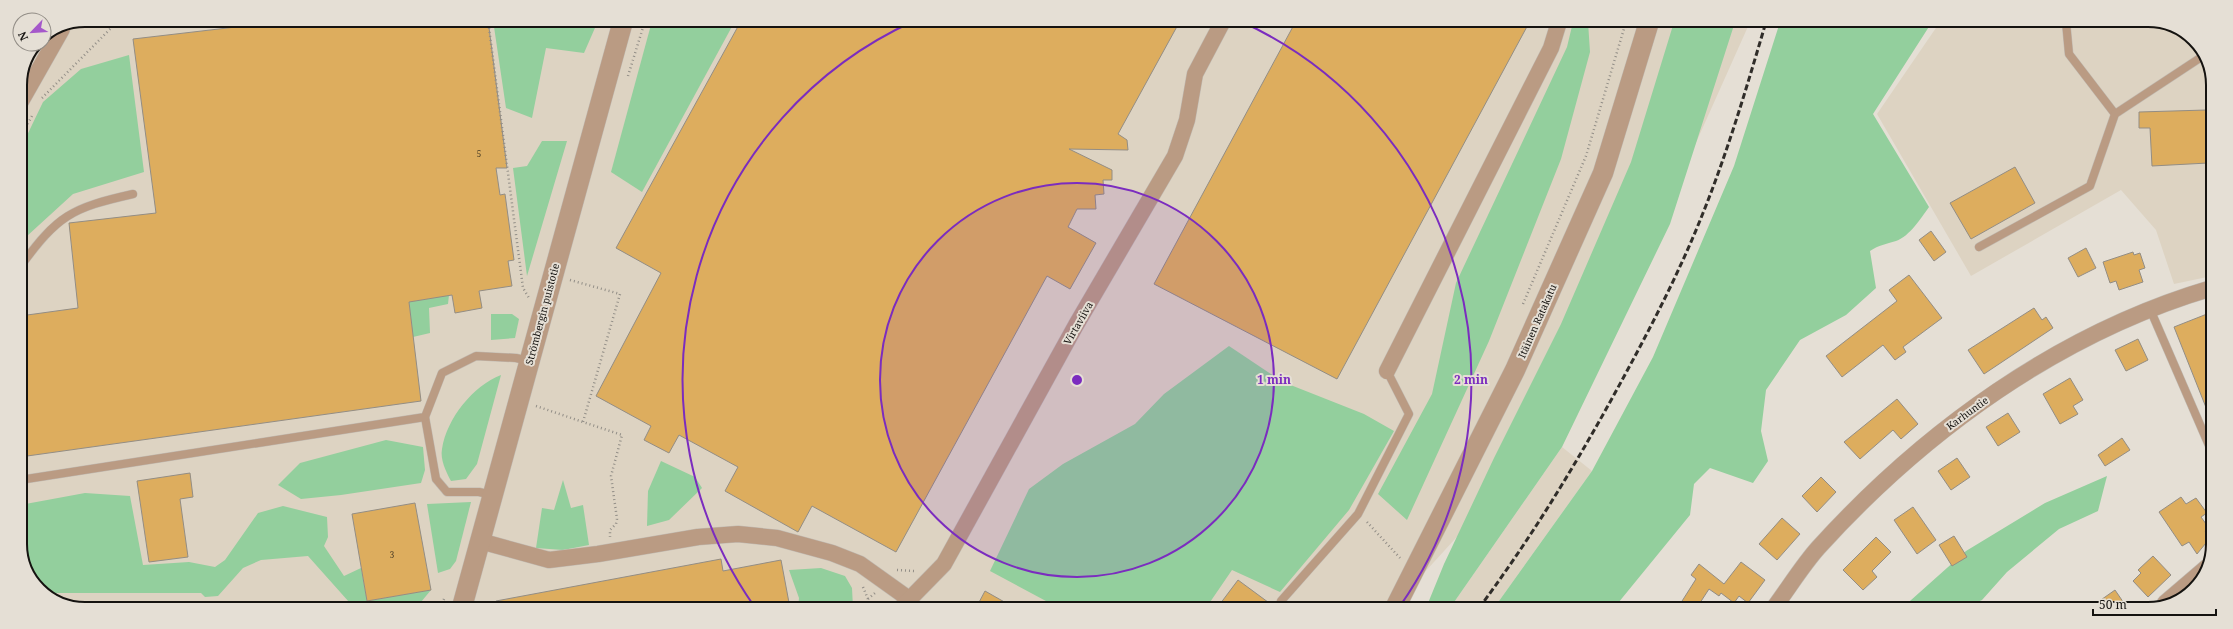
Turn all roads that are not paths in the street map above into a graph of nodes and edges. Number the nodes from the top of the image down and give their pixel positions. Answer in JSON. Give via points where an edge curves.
{"nodes":[{"id":1,"x":621,"y":27,"type":"edge"},
{"id":2,"x":1220,"y":27,"type":"edge"},
{"id":3,"x":1557,"y":27,"type":"edge"},
{"id":4,"x":1647,"y":27,"type":"edge"},
{"id":5,"x":2066,"y":27,"type":"edge"},
{"id":6,"x":60,"y":32,"type":"edge"},
{"id":7,"x":2200,"y":58,"type":"edge"},
{"id":8,"x":27,"y":91,"type":"edge"},
{"id":9,"x":2115,"y":114,"type":"junction"},
{"id":10,"x":133,"y":194,"type":"dead end"},
{"id":11,"x":1979,"y":247,"type":"dead end"},
{"id":12,"x":27,"y":258,"type":"edge"},
{"id":13,"x":2206,"y":290,"type":"edge"},
{"id":14,"x":2150,"y":309,"type":"junction"},
{"id":15,"x":529,"y":361,"type":"junction"},
{"id":16,"x":1387,"y":371,"type":"joint"},
{"id":17,"x":425,"y":417,"type":"junction"},
{"id":18,"x":2206,"y":438,"type":"edge"},
{"id":19,"x":27,"y":479,"type":"edge"},
{"id":20,"x":493,"y":496,"type":"junction"},
{"id":21,"x":480,"y":541,"type":"junction"},
{"id":22,"x":2195,"y":578,"type":"edge"},
{"id":23,"x":2174,"y":596,"type":"edge"},
{"id":24,"x":1281,"y":601,"type":"dead end"},
{"id":25,"x":463,"y":602,"type":"edge"},
{"id":26,"x":903,"y":602,"type":"edge"},
{"id":27,"x":907,"y":602,"type":"edge"},
{"id":28,"x":1398,"y":602,"type":"edge"},
{"id":29,"x":1778,"y":602,"type":"edge"}],
"edges":[{"from":1,"to":15,"type":"street","name":"Strömbergin puistotie"},
{"from":2,"to":27,"type":"street","name":"Virtaviiva","via":[[1195,74],[1187,120],[1175,156],[1076,325],[944,564]]},
{"from":3,"to":16,"type":"street","via":[[1551,48]]},
{"from":4,"to":28,"type":"street","name":"Itäinen Ratakatu","via":[[1603,173],[1515,370]]},
{"from":5,"to":9,"type":"lane","via":[[2069,54]]},
{"from":6,"to":8,"type":"street"},
{"from":7,"to":9,"type":"lane"},
{"from":9,"to":11,"type":"lane","via":[[2090,186]]},
{"from":10,"to":12,"type":"lane","via":[[77,209],[54,224]]},
{"from":13,"to":14,"type":"street","name":"Karhuntie"},
{"from":14,"to":18,"type":"lane"},
{"from":14,"to":29,"type":"street","name":"Karhuntie","via":[[2117,323],[2045,362],[1968,411],[1900,466],[1860,504],[1817,549]]},
{"from":15,"to":17,"type":"lane","via":[[476,356],[442,373]]},
{"from":15,"to":20,"type":"street","name":"Strömbergin puistotie"},
{"from":16,"to":24,"type":"lane","via":[[1409,414],[1358,514]]},
{"from":17,"to":19,"type":"lane"},
{"from":17,"to":20,"type":"lane","via":[[436,479],[447,492],[479,492]]},
{"from":20,"to":21,"type":"street","name":"Strömbergin puistotie"},
{"from":21,"to":25,"type":"street","name":"Strömbergin puistotie"},
{"from":21,"to":26,"type":"street","via":[[549,560],[698,537],[738,534],[777,538],[832,553],[860,564]]},
{"from":22,"to":23,"type":"street"}]}
